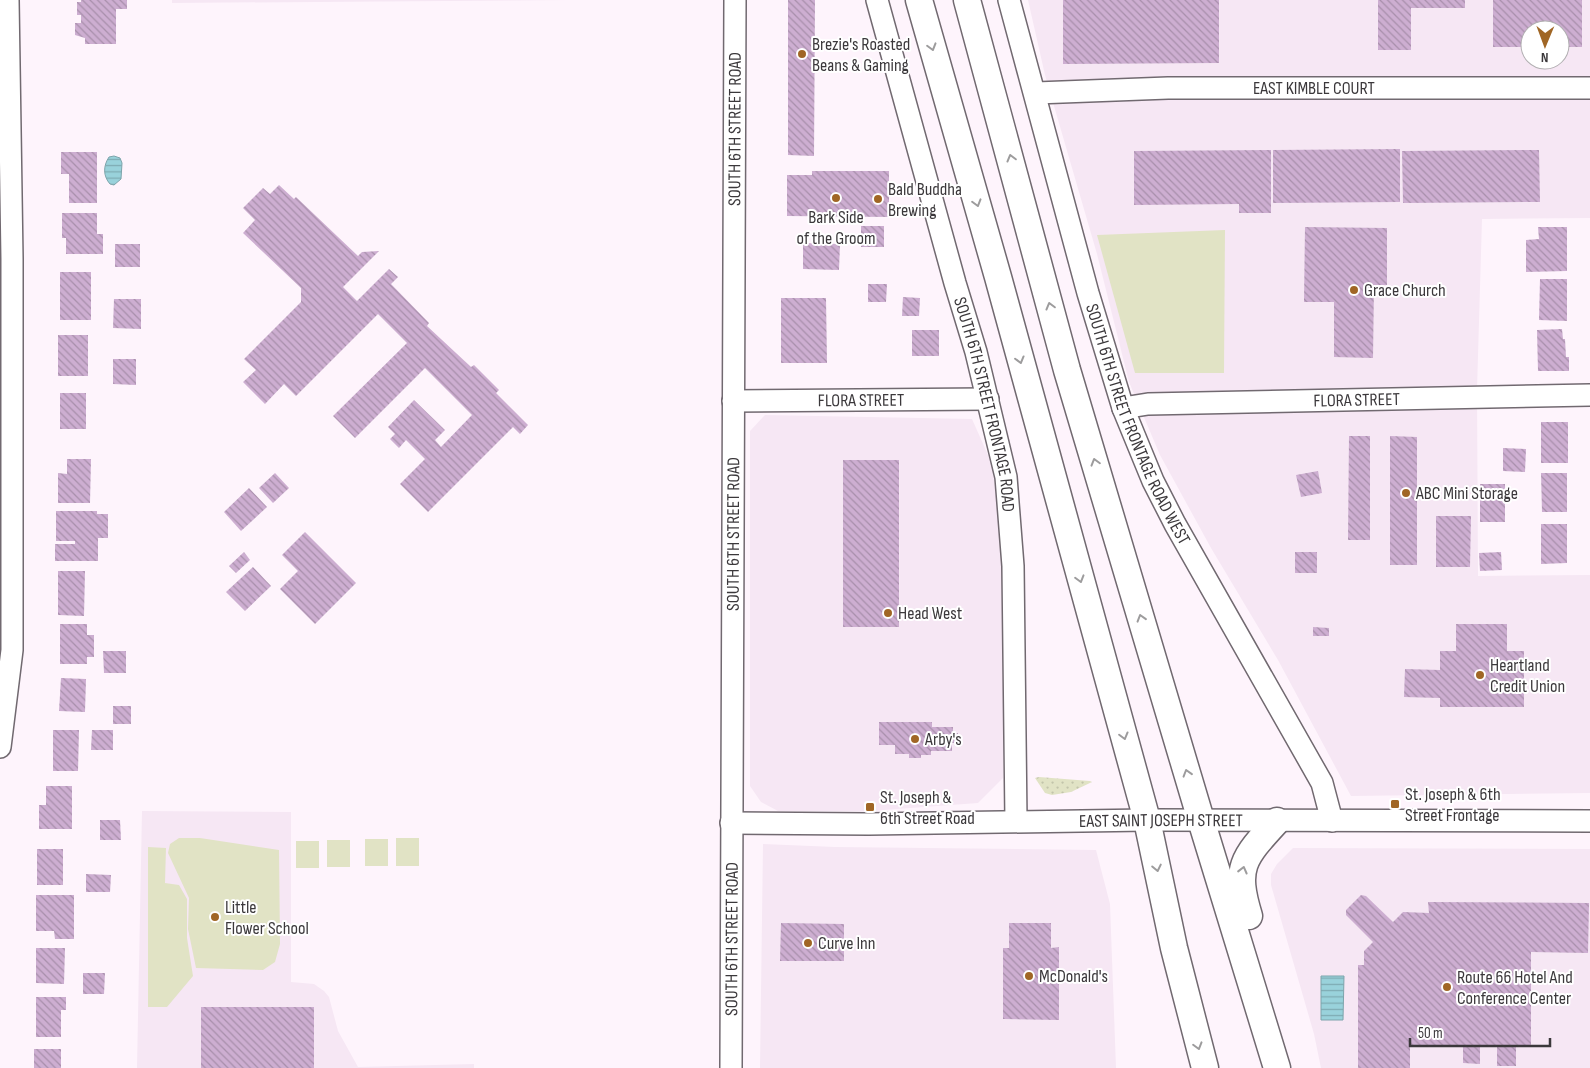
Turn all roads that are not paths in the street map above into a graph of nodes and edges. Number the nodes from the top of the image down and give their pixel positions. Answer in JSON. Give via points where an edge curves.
{"nodes":[{"id":1,"x":8,"y":0,"type":"edge"},
{"id":2,"x":735,"y":0,"type":"edge"},
{"id":3,"x":877,"y":0,"type":"edge"},
{"id":4,"x":919,"y":0,"type":"edge"},
{"id":5,"x":967,"y":0,"type":"edge"},
{"id":6,"x":1009,"y":0,"type":"edge"},
{"id":7,"x":1590,"y":88,"type":"edge"},
{"id":8,"x":1036,"y":93,"type":"junction"},
{"id":9,"x":1590,"y":395,"type":"edge"},
{"id":10,"x":988,"y":399,"type":"junction"},
{"id":11,"x":733,"y":401,"type":"junction"},
{"id":12,"x":1122,"y":408,"type":"junction"},
{"id":13,"x":6,"y":650,"type":"edge"},
{"id":14,"x":0,"y":747,"type":"edge"},
{"id":15,"x":1147,"y":820,"type":"junction"},
{"id":16,"x":1201,"y":820,"type":"junction"},
{"id":17,"x":1016,"y":821,"type":"junction"},
{"id":18,"x":1332,"y":821,"type":"junction"},
{"id":19,"x":1590,"y":821,"type":"edge"},
{"id":20,"x":1277,"y":822,"type":"junction"},
{"id":21,"x":731,"y":823,"type":"junction"},
{"id":22,"x":1174,"y":948,"type":"junction"},
{"id":23,"x":730,"y":1068,"type":"edge"},
{"id":24,"x":1187,"y":1068,"type":"edge"},
{"id":25,"x":1205,"y":1068,"type":"edge"},
{"id":26,"x":1277,"y":1068,"type":"edge"},
{"id":27,"x":1294,"y":1068,"type":"edge"}],
"edges":[{"from":1,"to":13,"type":"street","via":[[12,259]]},
{"from":2,"to":11,"type":"street","name":"SOUTH 6TH STREET ROAD"},
{"from":3,"to":10,"type":"street","name":"SOUTH 6TH STREET FRONTAGE ROAD"},
{"from":4,"to":15,"type":"main road","one_way":true},
{"from":16,"to":5,"type":"main road","one_way":true,"via":[[1067,370]]},
{"from":6,"to":8,"type":"street","name":"SOUTH 6TH STREET FRONTAGE ROAD WEST"},
{"from":7,"to":8,"type":"street","name":"EAST KIMBLE COURT","via":[[1168,88]]},
{"from":8,"to":12,"type":"street","name":"SOUTH 6TH STREET FRONTAGE ROAD WEST","via":[[1088,293]]},
{"from":9,"to":12,"type":"street","name":"FLORA STREET","via":[[1148,404]]},
{"from":10,"to":11,"type":"street","name":"FLORA STREET"},
{"from":10,"to":17,"type":"street","name":"SOUTH 6TH STREET FRONTAGE ROAD","via":[[1006,477],[1010,517]]},
{"from":11,"to":21,"type":"street","name":"SOUTH 6TH STREET ROAD"},
{"from":12,"to":18,"type":"street","name":"SOUTH 6TH STREET FRONTAGE ROAD WEST","via":[[1175,524],[1322,783]]},
{"from":13,"to":14,"type":"street"},
{"from":15,"to":16,"type":"street","name":"EAST SAINT JOSEPH STREET"},
{"from":15,"to":17,"type":"street","name":"EAST SAINT JOSEPH STREET"},
{"from":15,"to":22,"type":"main road","one_way":true},
{"from":16,"to":20,"type":"street","name":"EAST SAINT JOSEPH STREET"},
{"from":16,"to":26,"type":"main road"},
{"from":17,"to":21,"type":"street","name":"EAST SAINT JOSEPH STREET"},
{"from":18,"to":19,"type":"street","name":"EAST SAINT JOSEPH STREET"},
{"from":18,"to":20,"type":"street","name":"EAST SAINT JOSEPH STREET"},
{"from":27,"to":20,"type":"main road","one_way":true,"via":[[1241,890],[1244,862]]},
{"from":21,"to":23,"type":"street","name":"SOUTH 6TH STREET ROAD"},
{"from":22,"to":24,"type":"main road","via":[[1178,1038]]},
{"from":22,"to":25,"type":"main road","one_way":true}]}
